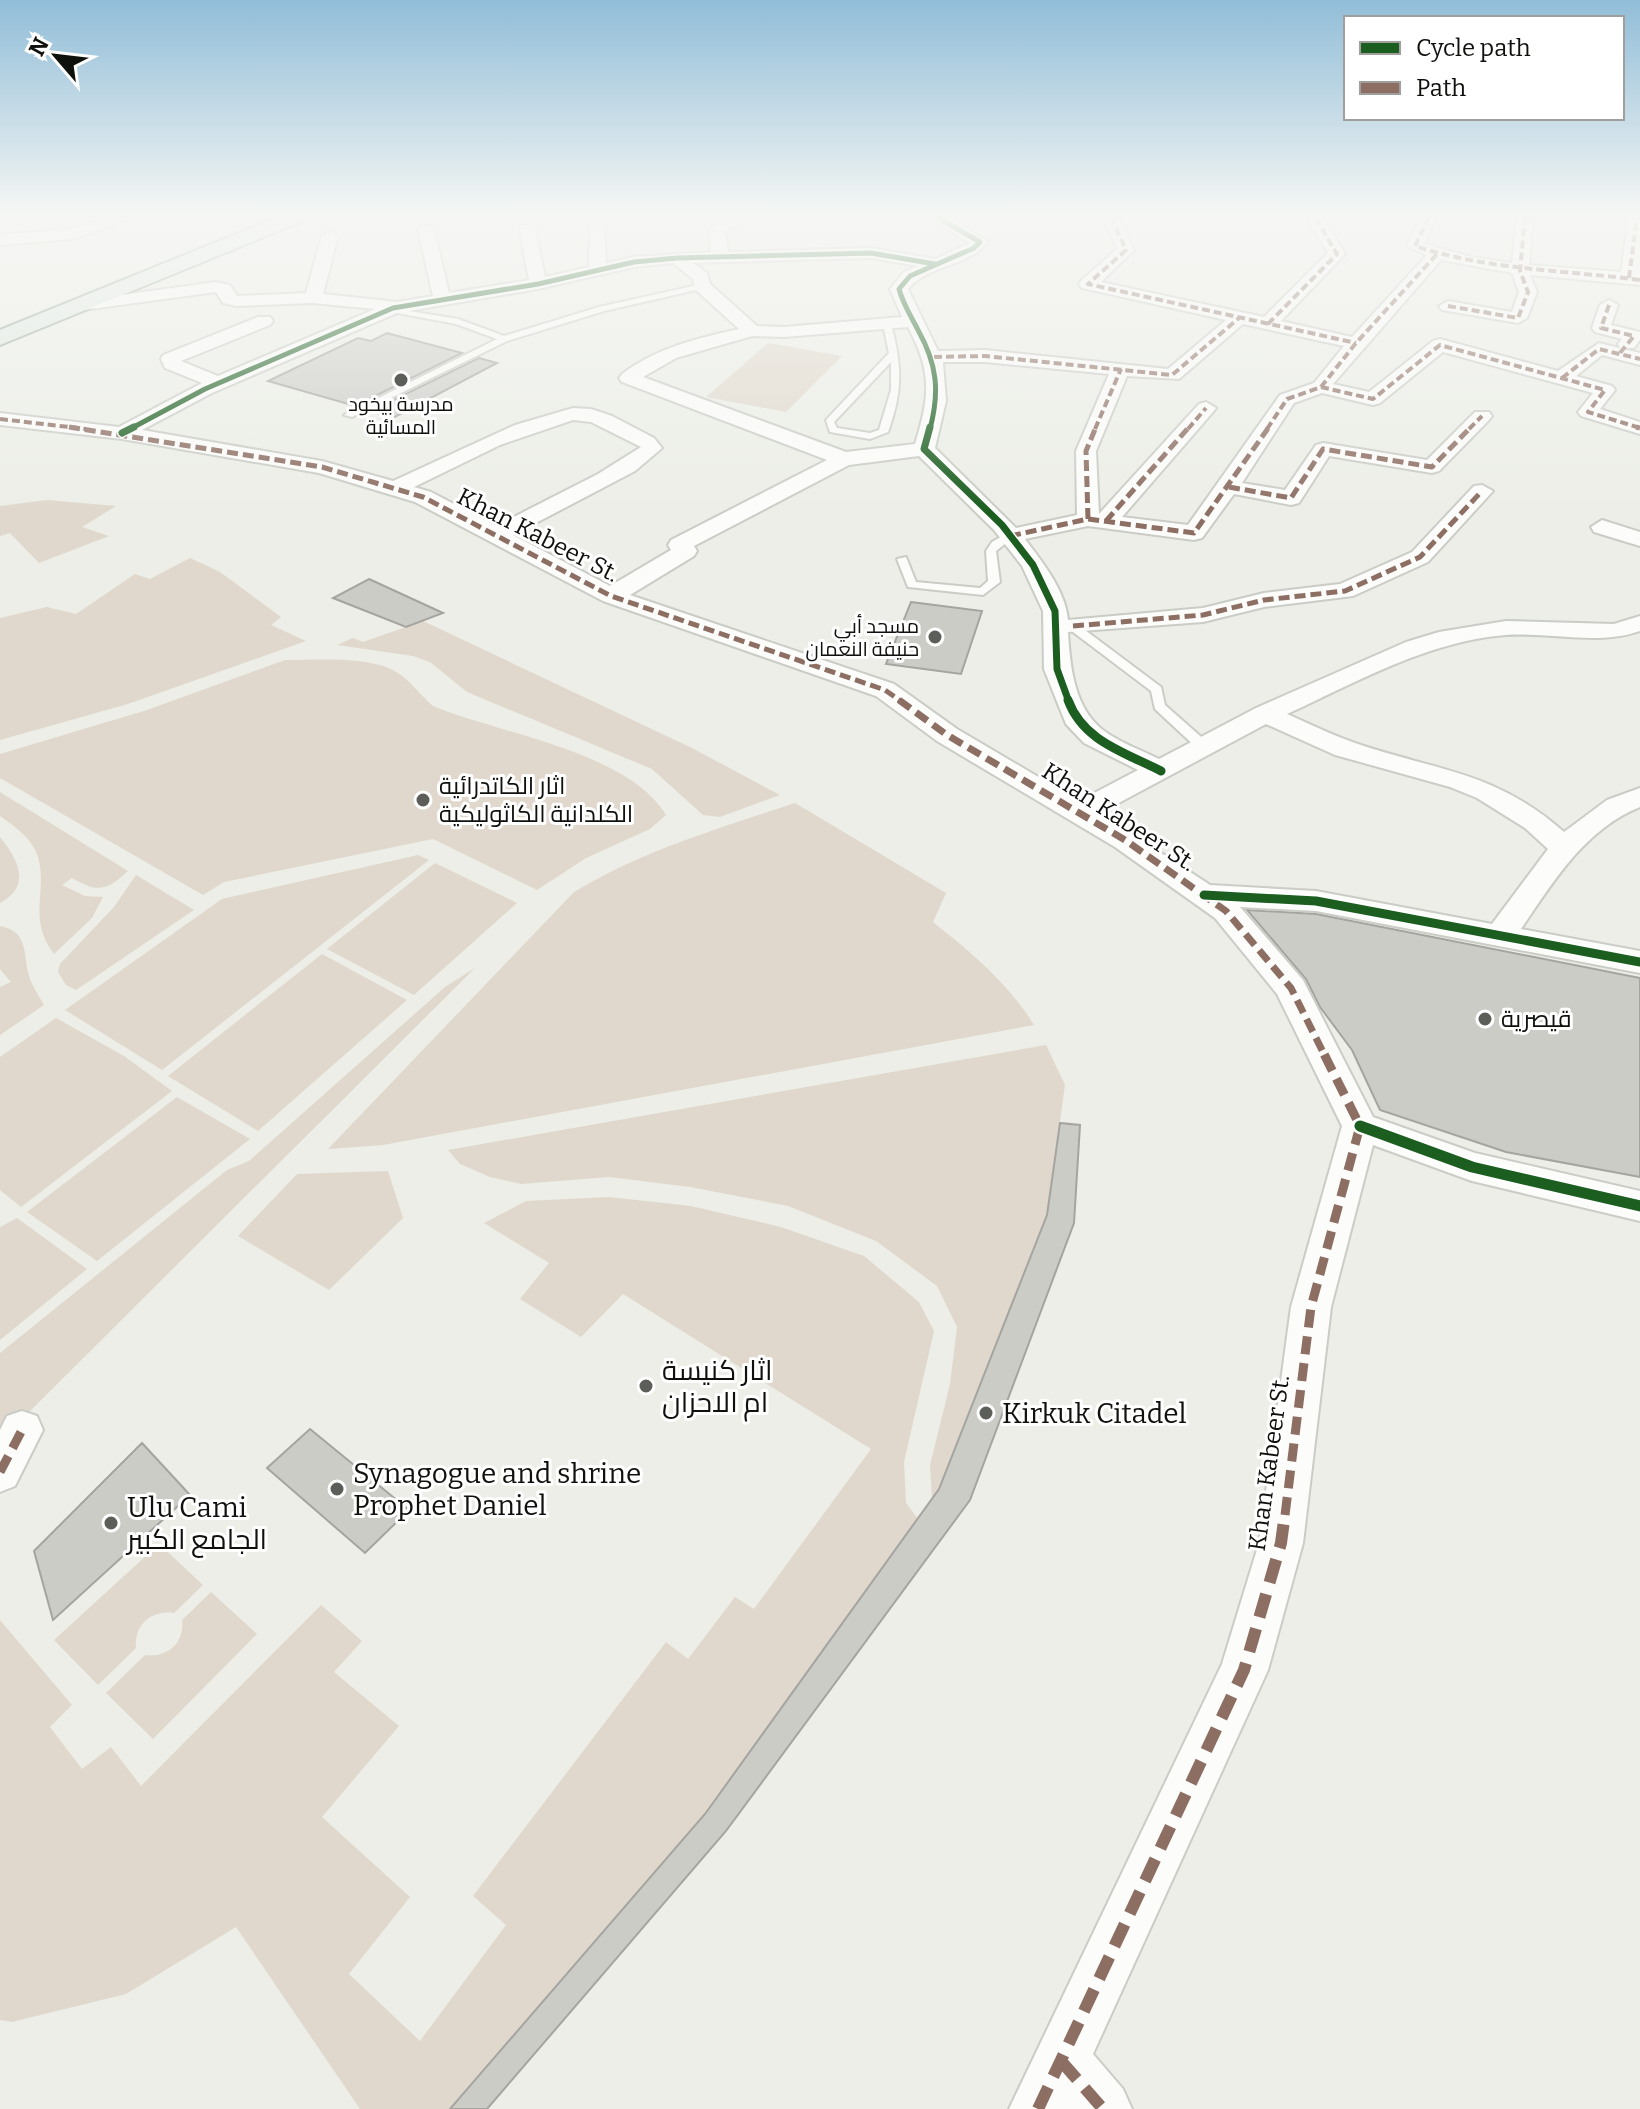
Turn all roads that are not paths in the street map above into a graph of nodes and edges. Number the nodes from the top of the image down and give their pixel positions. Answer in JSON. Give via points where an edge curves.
{"nodes":[{"id":1,"x":31,"y":315,"type":"edge"},
{"id":2,"x":54,"y":315,"type":"edge"},
{"id":3,"x":377,"y":315,"type":"edge"},
{"id":4,"x":428,"y":315,"type":"edge"},
{"id":5,"x":581,"y":315,"type":"edge"},
{"id":6,"x":735,"y":315,"type":"edge"},
{"id":7,"x":911,"y":315,"type":"edge"},
{"id":8,"x":1228,"y":315,"type":"edge"},
{"id":9,"x":1276,"y":315,"type":"edge"},
{"id":10,"x":1381,"y":315,"type":"edge"},
{"id":11,"x":1605,"y":315,"type":"edge"},
{"id":12,"x":1239,"y":318,"type":"junction"},
{"id":13,"x":264,"y":321,"type":"dead end"},
{"id":14,"x":914,"y":321,"type":"junction"},
{"id":15,"x":887,"y":324,"type":"junction"},
{"id":16,"x":1268,"y":324,"type":"junction"},
{"id":17,"x":0,"y":328,"type":"edge"},
{"id":18,"x":752,"y":331,"type":"junction"},
{"id":19,"x":0,"y":338,"type":"edge"},
{"id":20,"x":504,"y":339,"type":"junction"},
{"id":21,"x":1356,"y":343,"type":"junction"},
{"id":22,"x":894,"y":353,"type":"junction"},
{"id":23,"x":1619,"y":354,"type":"junction"},
{"id":24,"x":934,"y":357,"type":"junction"},
{"id":25,"x":1640,"y":359,"type":"edge"},
{"id":26,"x":1121,"y":369,"type":"junction"},
{"id":27,"x":1562,"y":378,"type":"junction"},
{"id":28,"x":218,"y":383,"type":"junction"},
{"id":29,"x":1321,"y":387,"type":"junction"},
{"id":30,"x":1206,"y":408,"type":"dead end"},
{"id":31,"x":349,"y":415,"type":"dead end"},
{"id":32,"x":1482,"y":416,"type":"dead end"},
{"id":33,"x":0,"y":419,"type":"edge"},
{"id":34,"x":1640,"y":428,"type":"edge"},
{"id":35,"x":122,"y":433,"type":"junction"},
{"id":36,"x":924,"y":449,"type":"junction"},
{"id":37,"x":844,"y":459,"type":"junction"},
{"id":38,"x":1229,"y":487,"type":"junction"},
{"id":39,"x":394,"y":489,"type":"junction"},
{"id":40,"x":1482,"y":491,"type":"dead end"},
{"id":41,"x":1097,"y":520,"type":"junction"},
{"id":42,"x":1602,"y":527,"type":"dead end"},
{"id":43,"x":496,"y":535,"type":"junction"},
{"id":44,"x":1010,"y":536,"type":"junction"},
{"id":45,"x":1640,"y":539,"type":"edge"},
{"id":46,"x":902,"y":559,"type":"dead end"},
{"id":47,"x":611,"y":596,"type":"junction"},
{"id":48,"x":1640,"y":623,"type":"edge"},
{"id":49,"x":1064,"y":624,"type":"junction"},
{"id":50,"x":1265,"y":714,"type":"junction"},
{"id":51,"x":1203,"y":746,"type":"junction"},
{"id":52,"x":1161,"y":771,"type":"junction"},
{"id":53,"x":1640,"y":797,"type":"edge"},
{"id":54,"x":1080,"y":812,"type":"junction"},
{"id":55,"x":1565,"y":849,"type":"junction"},
{"id":56,"x":1204,"y":895,"type":"junction"},
{"id":57,"x":1500,"y":935,"type":"junction"},
{"id":58,"x":1640,"y":962,"type":"edge"},
{"id":59,"x":1360,"y":1126,"type":"junction"},
{"id":60,"x":1640,"y":1206,"type":"edge"},
{"id":61,"x":22,"y":1430,"type":"dead end"},
{"id":62,"x":0,"y":1472,"type":"edge"},
{"id":63,"x":1050,"y":2085,"type":"edge"},
{"id":64,"x":1103,"y":2109,"type":"edge"}],
"edges":[{"from":1,"to":17,"type":"main road"},
{"from":2,"to":19,"type":"main road"},
{"from":3,"to":28,"type":"street"},
{"from":4,"to":20,"type":"lane"},
{"from":5,"to":20,"type":"lane"},
{"from":6,"to":18,"type":"street"},
{"from":7,"to":14,"type":"street"},
{"from":8,"to":12,"type":"street"},
{"from":9,"to":16,"type":"street"},
{"from":10,"to":21,"type":"street"},
{"from":11,"to":23,"type":"street","via":[[1601,328],[1634,336]]},
{"from":12,"to":16,"type":"street"},
{"from":12,"to":26,"type":"street","via":[[1172,375]]},
{"from":13,"to":28,"type":"street","via":[[170,359]]},
{"from":14,"to":15,"type":"street"},
{"from":14,"to":24,"type":"street"},
{"from":15,"to":18,"type":"street"},
{"from":15,"to":22,"type":"lane"},
{"from":16,"to":21,"type":"street"},
{"from":18,"to":37,"type":"street","via":[[641,367],[629,378]]},
{"from":20,"to":31,"type":"lane"},
{"from":21,"to":29,"type":"street"},
{"from":22,"to":22,"type":"lane","via":[[899,377],[883,432],[870,436],[833,430],[829,422]]},
{"from":23,"to":25,"type":"street"},
{"from":23,"to":27,"type":"street","via":[[1599,349]]},
{"from":24,"to":26,"type":"street","via":[[985,356]]},
{"from":24,"to":36,"type":"street","via":[[938,394]]},
{"from":26,"to":41,"type":"street","via":[[1086,451]]},
{"from":27,"to":29,"type":"street","via":[[1440,345],[1373,399]]},
{"from":27,"to":34,"type":"street","via":[[1605,390],[1588,412]]},
{"from":28,"to":35,"type":"street"},
{"from":29,"to":38,"type":"street","via":[[1287,399]]},
{"from":30,"to":41,"type":"street"},
{"from":32,"to":38,"type":"street","via":[[1432,467],[1323,449],[1291,498]]},
{"from":33,"to":35,"type":"street","name":"Khan Kabeer St."},
{"from":35,"to":39,"type":"street","name":"Khan Kabeer St.","via":[[322,467]]},
{"from":36,"to":37,"type":"street"},
{"from":36,"to":44,"type":"street"},
{"from":37,"to":47,"type":"street","via":[[679,545],[686,551]]},
{"from":38,"to":41,"type":"street","via":[[1194,533]]},
{"from":39,"to":43,"type":"street","name":"Khan Kabeer St.","via":[[423,497]]},
{"from":39,"to":43,"type":"street","via":[[558,417],[589,415],[652,448]]},
{"from":40,"to":49,"type":"street","via":[[1420,557],[1345,591],[1264,600],[1203,615]]},
{"from":41,"to":44,"type":"street"},
{"from":42,"to":45,"type":"street"},
{"from":43,"to":47,"type":"street","name":"Khan Kabeer St."},
{"from":44,"to":46,"type":"lane","via":[[991,551],[994,582],[983,592],[912,585]]},
{"from":44,"to":49,"type":"street","via":[[1026,553]]},
{"from":47,"to":54,"type":"street","name":"Khan Kabeer St.","via":[[885,690],[947,735]]},
{"from":48,"to":50,"type":"street","via":[[1616,631],[1506,628],[1448,637]]},
{"from":49,"to":51,"type":"lane","via":[[1157,690],[1159,706]]},
{"from":49,"to":52,"type":"street","via":[[1057,669],[1075,718],[1094,737]]},
{"from":50,"to":51,"type":"street"},
{"from":50,"to":55,"type":"street","via":[[1345,749],[1487,792],[1535,822]]},
{"from":51,"to":52,"type":"street"},
{"from":52,"to":54,"type":"street"},
{"from":53,"to":55,"type":"street","via":[[1620,802]]},
{"from":54,"to":56,"type":"street","name":"Khan Kabeer St."},
{"from":55,"to":57,"type":"street"},
{"from":56,"to":57,"type":"street","via":[[1316,901]]},
{"from":56,"to":59,"type":"street","name":"Khan Kabeer St.","via":[[1226,911],[1291,988]]},
{"from":57,"to":58,"type":"street"},
{"from":59,"to":60,"type":"street","via":[[1472,1167]]},
{"from":59,"to":63,"type":"street","name":"Khan Kabeer St.","via":[[1311,1307],[1281,1543],[1244,1670]]},
{"from":61,"to":62,"type":"street"},
{"from":63,"to":64,"type":"street"}]}
